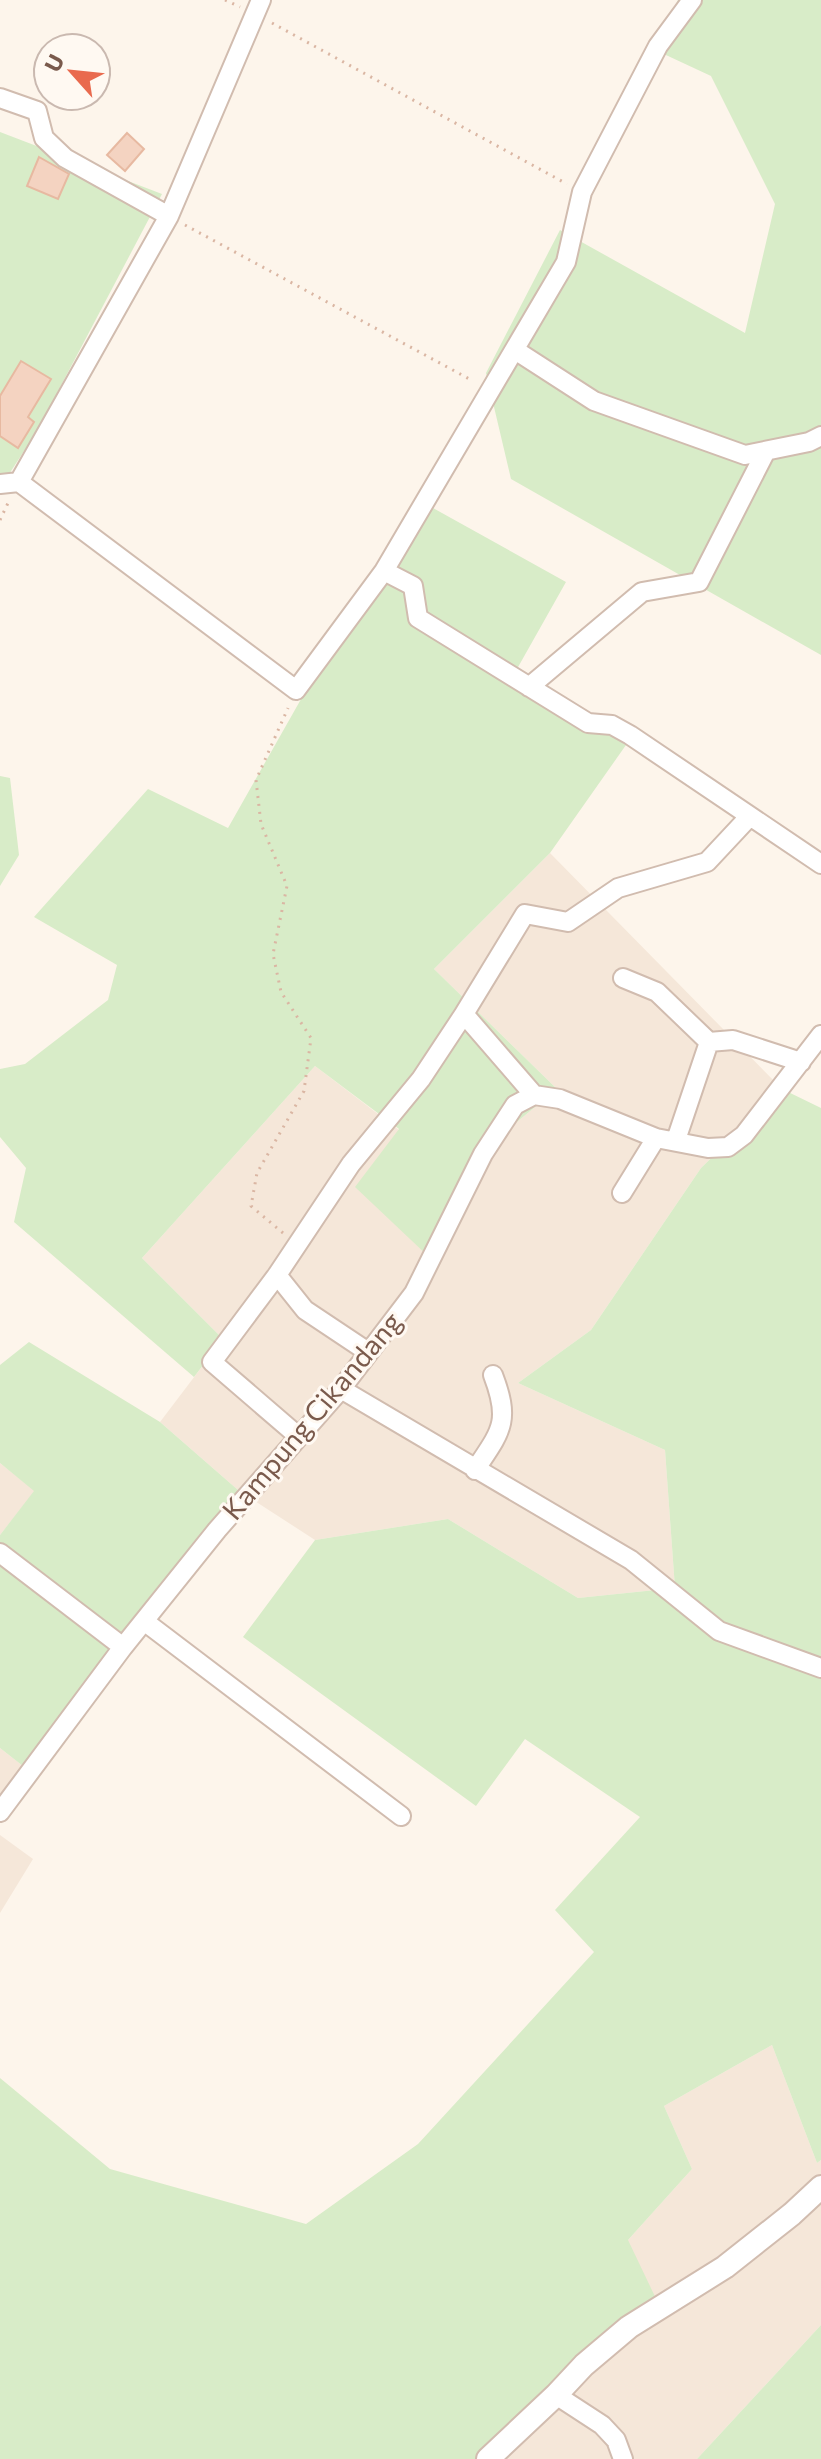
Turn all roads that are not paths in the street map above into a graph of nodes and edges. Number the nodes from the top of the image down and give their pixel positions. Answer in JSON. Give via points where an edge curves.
{"nodes":[{"id":1,"x":692,"y":0,"type":"edge"},
{"id":2,"x":258,"y":7,"type":"edge"},
{"id":3,"x":0,"y":98,"type":"edge"},
{"id":4,"x":169,"y":216,"type":"junction"},
{"id":5,"x":515,"y":350,"type":"junction"},
{"id":6,"x":821,"y":436,"type":"edge"},
{"id":7,"x":766,"y":451,"type":"junction"},
{"id":8,"x":9,"y":483,"type":"edge"},
{"id":9,"x":384,"y":571,"type":"junction"},
{"id":10,"x":529,"y":687,"type":"junction"},
{"id":11,"x":750,"y":816,"type":"junction"},
{"id":12,"x":821,"y":864,"type":"edge"},
{"id":13,"x":623,"y":978,"type":"dead end"},
{"id":14,"x":464,"y":1014,"type":"junction"},
{"id":15,"x":821,"y":1035,"type":"edge"},
{"id":16,"x":709,"y":1042,"type":"junction"},
{"id":17,"x":801,"y":1062,"type":"junction"},
{"id":18,"x":534,"y":1095,"type":"junction"},
{"id":19,"x":656,"y":1138,"type":"junction"},
{"id":20,"x":676,"y":1140,"type":"junction"},
{"id":21,"x":622,"y":1193,"type":"dead end"},
{"id":22,"x":277,"y":1275,"type":"junction"},
{"id":23,"x":368,"y":1352,"type":"junction"},
{"id":24,"x":493,"y":1375,"type":"dead end"},
{"id":25,"x":341,"y":1389,"type":"junction"},
{"id":26,"x":298,"y":1436,"type":"junction"},
{"id":27,"x":475,"y":1470,"type":"junction"},
{"id":28,"x":0,"y":1553,"type":"edge"},
{"id":29,"x":144,"y":1621,"type":"junction"},
{"id":30,"x":123,"y":1647,"type":"junction"},
{"id":31,"x":821,"y":1668,"type":"edge"},
{"id":32,"x":0,"y":1812,"type":"edge"},
{"id":33,"x":401,"y":1816,"type":"dead end"},
{"id":34,"x":821,"y":2187,"type":"edge"},
{"id":35,"x":556,"y":2395,"type":"junction"},
{"id":36,"x":488,"y":2459,"type":"edge"},
{"id":37,"x":623,"y":2459,"type":"edge"}],
"edges":[{"from":1,"to":5,"type":"street","via":[[658,46],[582,192],[566,262]]},
{"from":2,"to":4,"type":"street"},
{"from":3,"to":4,"type":"street","via":[[37,111],[44,138],[65,158]]},
{"from":4,"to":8,"type":"street"},
{"from":5,"to":7,"type":"street","via":[[594,401],[745,455]]},
{"from":5,"to":9,"type":"street"},
{"from":6,"to":7,"type":"street"},
{"from":7,"to":10,"type":"street","via":[[699,582],[642,592]]},
{"from":8,"to":9,"type":"street","via":[[296,690]]},
{"from":9,"to":10,"type":"street","via":[[413,586],[418,618]]},
{"from":10,"to":11,"type":"street","via":[[588,723],[612,725],[630,735]]},
{"from":11,"to":12,"type":"street"},
{"from":11,"to":14,"type":"street","via":[[707,862],[618,888],[568,922],[525,914]]},
{"from":13,"to":16,"type":"street","via":[[657,992]]},
{"from":14,"to":18,"type":"street"},
{"from":14,"to":22,"type":"street","via":[[421,1079],[351,1164]]},
{"from":15,"to":17,"type":"street"},
{"from":16,"to":17,"type":"street","via":[[733,1040]]},
{"from":16,"to":20,"type":"street"},
{"from":17,"to":20,"type":"street","via":[[744,1135],[728,1147]]},
{"from":18,"to":19,"type":"street","via":[[560,1099]]},
{"from":18,"to":23,"type":"street","name":"Kampung Cikandang","via":[[515,1105],[483,1154],[414,1293]]},
{"from":19,"to":20,"type":"street"},
{"from":19,"to":21,"type":"street"},
{"from":22,"to":23,"type":"street","via":[[305,1310]]},
{"from":22,"to":26,"type":"street","via":[[212,1362]]},
{"from":23,"to":25,"type":"street","name":"Kampung Cikandang"},
{"from":24,"to":27,"type":"street","via":[[503,1401],[501,1431]]},
{"from":25,"to":26,"type":"street","name":"Kampung Cikandang"},
{"from":25,"to":27,"type":"street"},
{"from":26,"to":29,"type":"street","name":"Kampung Cikandang"},
{"from":27,"to":31,"type":"street","via":[[631,1560],[719,1631]]},
{"from":28,"to":30,"type":"street"},
{"from":29,"to":30,"type":"street","name":"Kampung Cikandang"},
{"from":29,"to":33,"type":"street"},
{"from":30,"to":32,"type":"street","name":"Kampung Cikandang"},
{"from":34,"to":35,"type":"street","via":[[725,2267],[629,2327]]},
{"from":35,"to":36,"type":"street"},
{"from":35,"to":37,"type":"street","via":[[602,2425],[616,2440]]}]}
